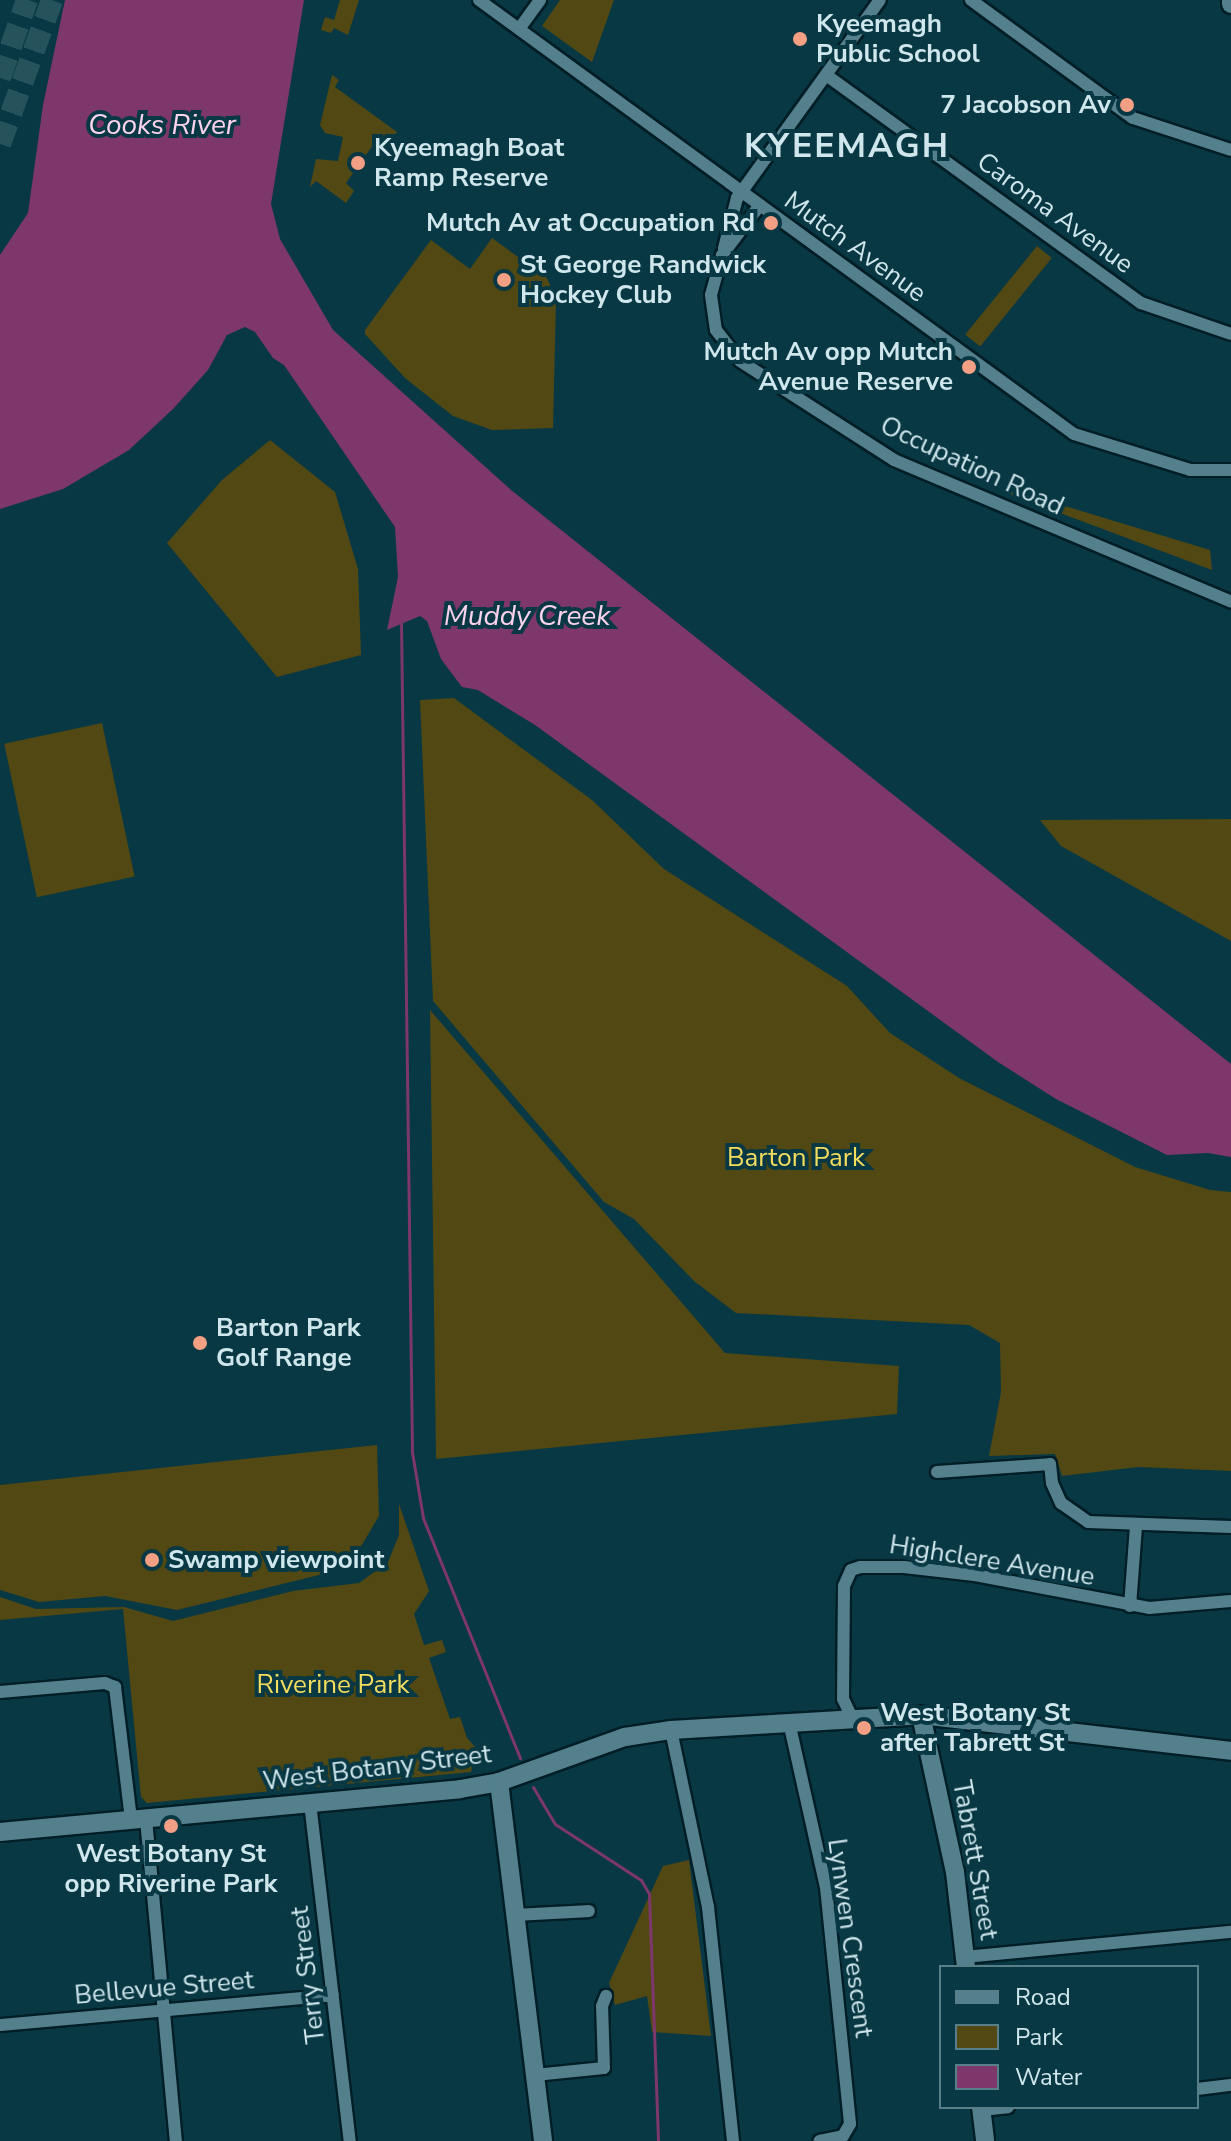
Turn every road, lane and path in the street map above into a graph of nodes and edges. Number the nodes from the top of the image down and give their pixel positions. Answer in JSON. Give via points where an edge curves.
{"nodes":[{"id":1,"x":479,"y":0,"type":"edge"},
{"id":2,"x":540,"y":0,"type":"edge"},
{"id":3,"x":880,"y":0,"type":"edge"},
{"id":4,"x":971,"y":0,"type":"edge"},
{"id":5,"x":519,"y":29,"type":"junction"},
{"id":6,"x":826,"y":75,"type":"junction"},
{"id":7,"x":1231,"y":150,"type":"edge"},
{"id":8,"x":741,"y":191,"type":"junction"},
{"id":9,"x":760,"y":205,"type":"junction"},
{"id":10,"x":722,"y":255,"type":"junction"},
{"id":11,"x":1231,"y":334,"type":"edge"},
{"id":12,"x":1231,"y":470,"type":"edge"},
{"id":13,"x":1231,"y":602,"type":"edge"},
{"id":14,"x":937,"y":1472,"type":"dead end"},
{"id":15,"x":1136,"y":1526,"type":"junction"},
{"id":16,"x":1231,"y":1527,"type":"edge"},
{"id":17,"x":1231,"y":1601,"type":"edge"},
{"id":18,"x":1130,"y":1606,"type":"junction"},
{"id":19,"x":0,"y":1692,"type":"edge"},
{"id":20,"x":921,"y":1715,"type":"junction"},
{"id":21,"x":852,"y":1718,"type":"junction"},
{"id":22,"x":789,"y":1722,"type":"junction"},
{"id":23,"x":671,"y":1730,"type":"junction"},
{"id":24,"x":1231,"y":1751,"type":"edge"},
{"id":25,"x":499,"y":1782,"type":"junction"},
{"id":26,"x":310,"y":1803,"type":"junction"},
{"id":27,"x":138,"y":1819,"type":"junction"},
{"id":28,"x":0,"y":1832,"type":"edge"},
{"id":29,"x":589,"y":1911,"type":"dead end"},
{"id":30,"x":516,"y":1915,"type":"junction"},
{"id":31,"x":1231,"y":1932,"type":"edge"},
{"id":32,"x":966,"y":1962,"type":"edge"},
{"id":33,"x":333,"y":1995,"type":"junction"},
{"id":34,"x":606,"y":1996,"type":"dead end"},
{"id":35,"x":164,"y":2010,"type":"junction"},
{"id":36,"x":0,"y":2025,"type":"edge"},
{"id":37,"x":535,"y":2075,"type":"junction"},
{"id":38,"x":1231,"y":2085,"type":"edge"},
{"id":39,"x":1199,"y":2089,"type":"edge"},
{"id":40,"x":981,"y":2109,"type":"edge"},
{"id":41,"x":176,"y":2141,"type":"edge"},
{"id":42,"x":350,"y":2141,"type":"edge"},
{"id":43,"x":543,"y":2141,"type":"edge"},
{"id":44,"x":733,"y":2141,"type":"edge"},
{"id":45,"x":820,"y":2141,"type":"edge"},
{"id":46,"x":985,"y":2141,"type":"edge"}],
"edges":[{"from":1,"to":5,"type":"street","name":"Mutch Avenue"},
{"from":2,"to":5,"type":"street"},
{"from":3,"to":6,"type":"street"},
{"from":4,"to":7,"type":"street","via":[[1133,118]]},
{"from":5,"to":8,"type":"street","name":"Mutch Avenue"},
{"from":6,"to":8,"type":"street"},
{"from":6,"to":11,"type":"street","name":"Caroma Avenue","via":[[1141,303]]},
{"from":8,"to":9,"type":"street","name":"Mutch Avenue"},
{"from":8,"to":10,"type":"street"},
{"from":9,"to":10,"type":"street","name":"Occupation Road"},
{"from":9,"to":12,"type":"street","name":"Mutch Avenue","via":[[1074,434],[1190,470]]},
{"from":10,"to":13,"type":"street","name":"Occupation Road","via":[[711,295],[713,319],[726,347],[747,366],[894,460]]},
{"from":14,"to":15,"type":"street","via":[[1050,1464],[1061,1503],[1088,1522]]},
{"from":15,"to":16,"type":"street"},
{"from":15,"to":18,"type":"street"},
{"from":17,"to":18,"type":"street","name":"Highclere Avenue"},
{"from":18,"to":21,"type":"street","name":"Highclere Avenue","via":[[975,1575],[860,1567],[846,1576],[843,1699]]},
{"from":19,"to":27,"type":"street","via":[[105,1683],[115,1687]]},
{"from":20,"to":21,"type":"main road","name":"West Botany Street"},
{"from":20,"to":24,"type":"main road","name":"West Botany Street"},
{"from":20,"to":32,"type":"main road","name":"Tabrett Street","via":[[955,1872]]},
{"from":21,"to":22,"type":"main road","name":"West Botany Street"},
{"from":22,"to":23,"type":"main road","name":"West Botany Street"},
{"from":22,"to":45,"type":"street","name":"Lynwen Crescent","via":[[826,1887],[850,2124],[843,2136]]},
{"from":23,"to":25,"type":"main road","name":"West Botany Street","via":[[625,1737]]},
{"from":23,"to":44,"type":"street","via":[[708,1907]]},
{"from":25,"to":26,"type":"main road","name":"West Botany Street"},
{"from":25,"to":30,"type":"main road"},
{"from":26,"to":27,"type":"main road","name":"West Botany Street"},
{"from":26,"to":33,"type":"street","name":"Terry Street"},
{"from":27,"to":28,"type":"main road","name":"West Botany Street"},
{"from":27,"to":35,"type":"street"},
{"from":29,"to":30,"type":"street"},
{"from":30,"to":37,"type":"main road"},
{"from":31,"to":32,"type":"street"},
{"from":33,"to":35,"type":"street","name":"Bellevue Street"},
{"from":33,"to":42,"type":"street","name":"Terry Street"},
{"from":34,"to":37,"type":"street","via":[[604,2068]]},
{"from":35,"to":36,"type":"street","name":"Bellevue Street"},
{"from":35,"to":41,"type":"street"},
{"from":37,"to":43,"type":"main road"},
{"from":38,"to":39,"type":"street"},
{"from":40,"to":46,"type":"main road"}]}
